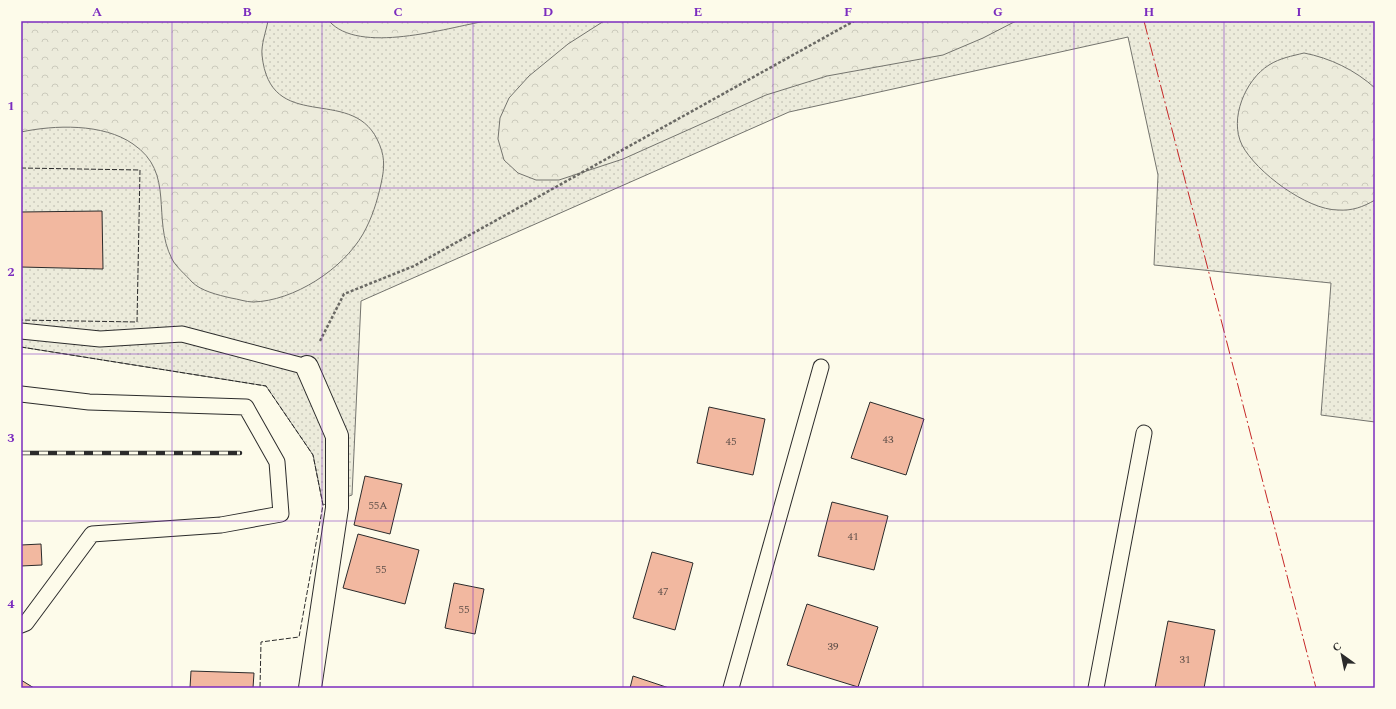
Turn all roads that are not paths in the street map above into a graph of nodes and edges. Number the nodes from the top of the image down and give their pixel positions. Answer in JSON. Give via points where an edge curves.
{"nodes":[{"id":1,"x":21,"y":332,"type":"edge"},
{"id":2,"x":307,"y":367,"type":"joint"},
{"id":3,"x":821,"y":367,"type":"dead end"},
{"id":4,"x":21,"y":394,"type":"edge"},
{"id":5,"x":1144,"y":433,"type":"dead end"},
{"id":6,"x":21,"y":626,"type":"edge"},
{"id":7,"x":310,"y":688,"type":"edge"},
{"id":8,"x":731,"y":688,"type":"edge"},
{"id":9,"x":1096,"y":688,"type":"edge"}],
"edges":[{"from":1,"to":2,"type":"lane","via":[[100,339],[182,334]]},
{"from":2,"to":7,"type":"street","via":[[337,436],[337,508]]},
{"from":3,"to":8,"type":"lane"},
{"from":4,"to":6,"type":"lane","via":[[89,402],[246,407],[277,462],[281,514],[221,525],[92,534],[26,623]]},
{"from":5,"to":9,"type":"lane"}]}
